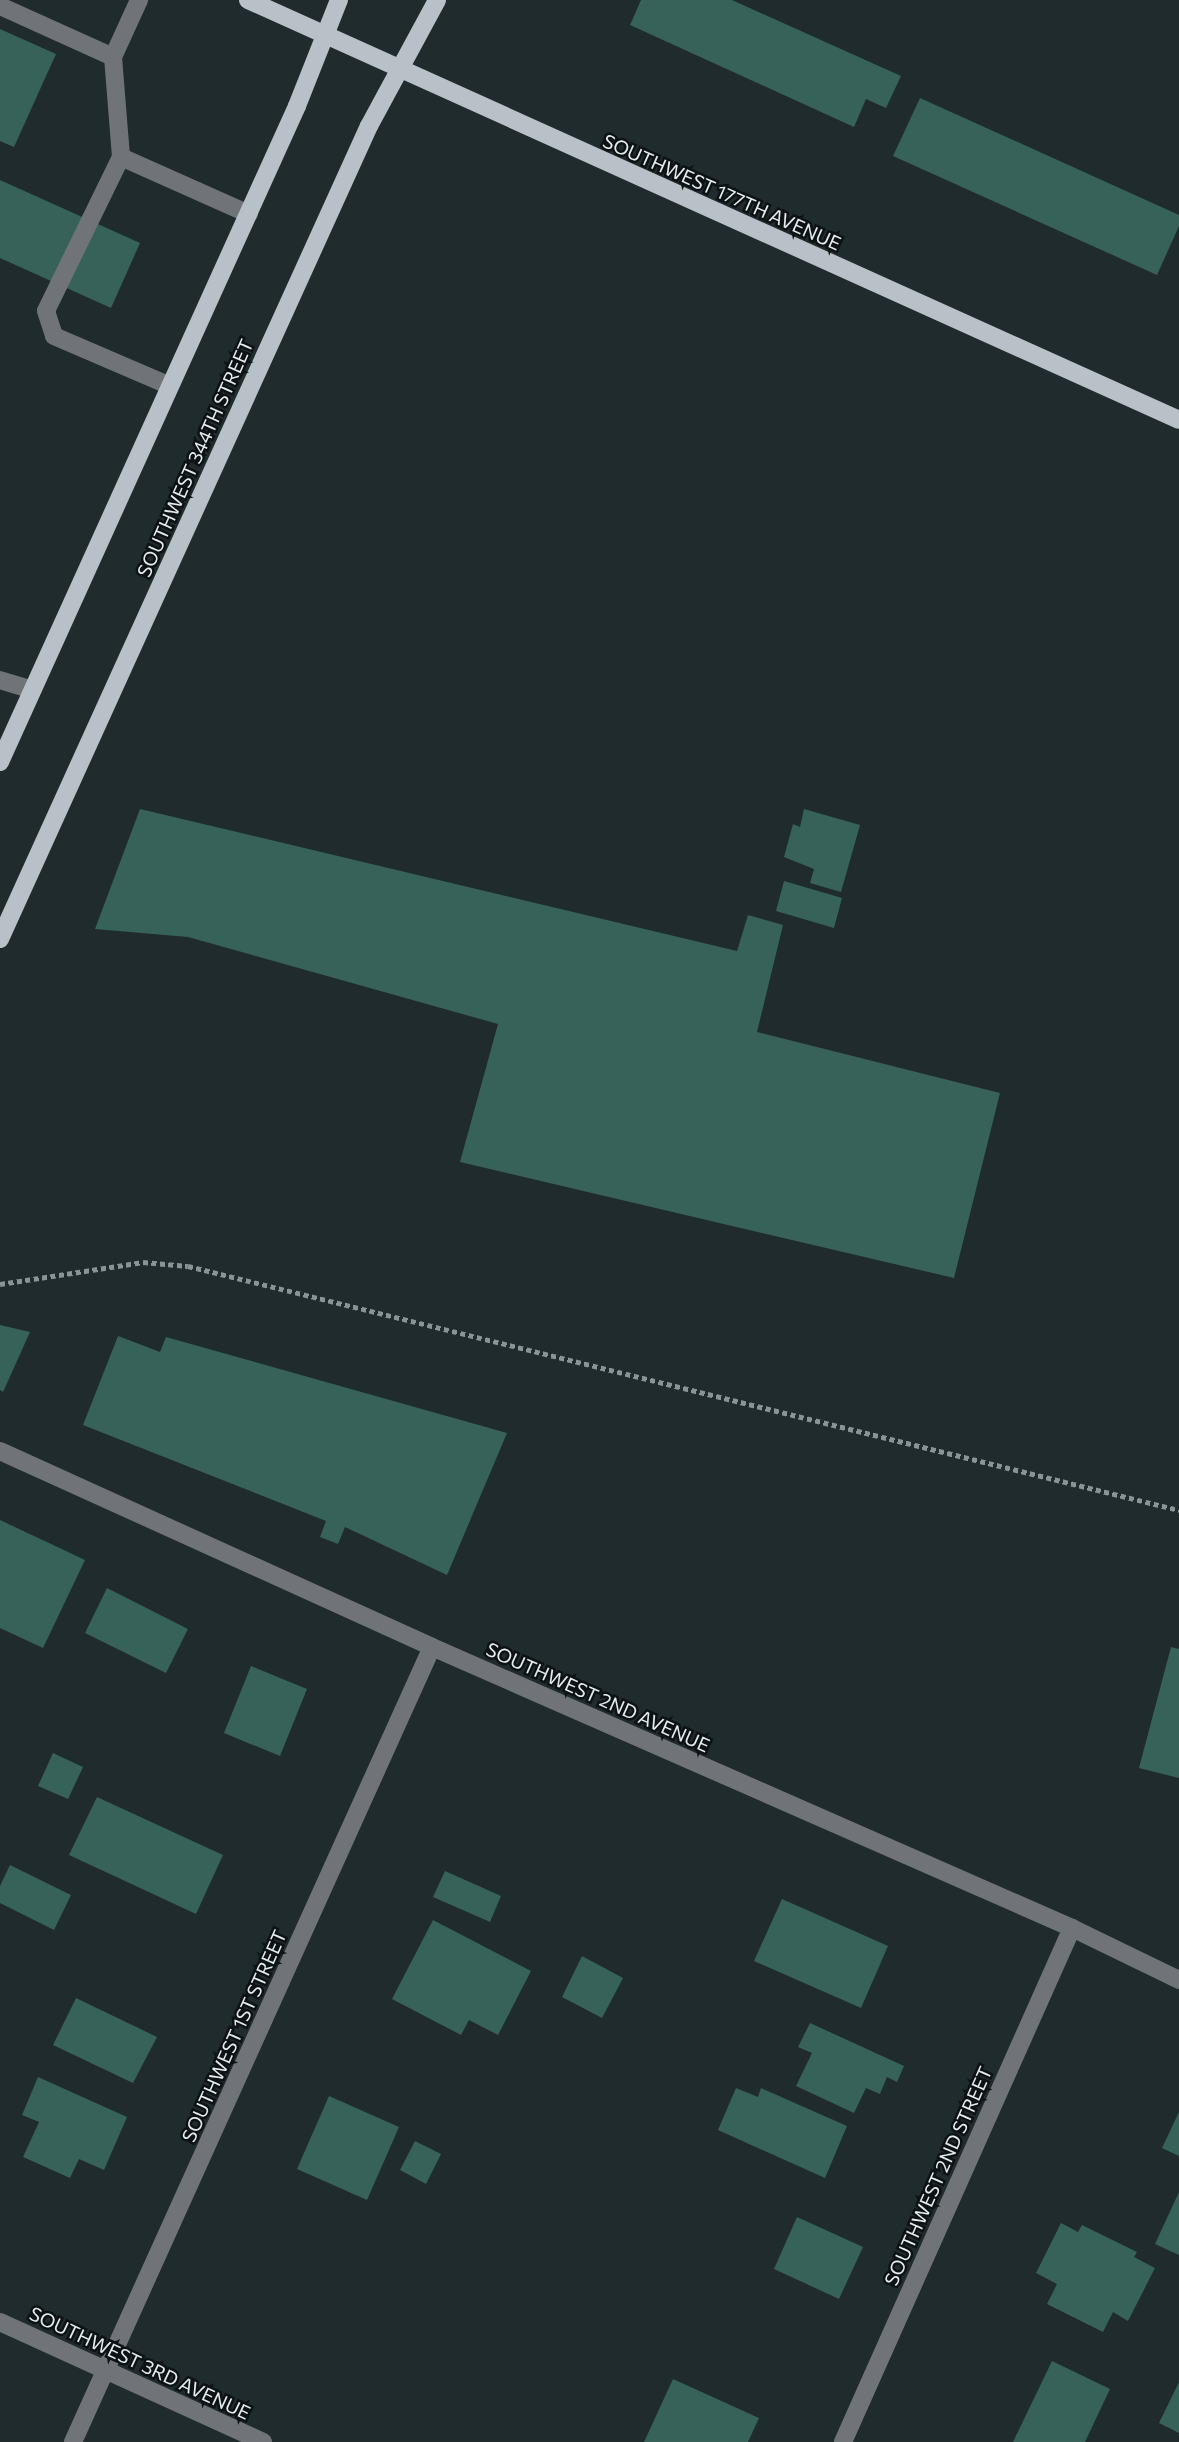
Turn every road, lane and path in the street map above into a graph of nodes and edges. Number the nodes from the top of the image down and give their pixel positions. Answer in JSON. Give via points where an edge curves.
{"nodes":[{"id":1,"x":139,"y":0,"type":"edge"},
{"id":2,"x":248,"y":0,"type":"edge"},
{"id":3,"x":339,"y":0,"type":"edge"},
{"id":4,"x":437,"y":0,"type":"edge"},
{"id":5,"x":0,"y":6,"type":"edge"},
{"id":6,"x":325,"y":36,"type":"junction"},
{"id":7,"x":113,"y":57,"type":"junction"},
{"id":8,"x":398,"y":71,"type":"junction"},
{"id":9,"x":121,"y":157,"type":"junction"},
{"id":10,"x":248,"y":214,"type":"junction"},
{"id":11,"x":170,"y":386,"type":"junction"},
{"id":12,"x":1179,"y":420,"type":"edge"},
{"id":13,"x":0,"y":680,"type":"edge"},
{"id":14,"x":33,"y":690,"type":"junction"},
{"id":15,"x":0,"y":762,"type":"edge"},
{"id":16,"x":0,"y":939,"type":"edge"},
{"id":17,"x":0,"y":1284,"type":"edge"},
{"id":18,"x":0,"y":1451,"type":"edge"},
{"id":19,"x":1179,"y":1510,"type":"edge"},
{"id":20,"x":432,"y":1647,"type":"junction"},
{"id":21,"x":1072,"y":1928,"type":"junction"},
{"id":22,"x":1179,"y":1980,"type":"edge"},
{"id":23,"x":0,"y":2322,"type":"edge"},
{"id":24,"x":105,"y":2371,"type":"junction"},
{"id":25,"x":73,"y":2442,"type":"edge"},
{"id":26,"x":264,"y":2442,"type":"edge"},
{"id":27,"x":843,"y":2442,"type":"edge"}],
"edges":[{"from":1,"to":7,"type":"street"},
{"from":2,"to":6,"type":"main road","name":"SOUTHWEST 177TH AVENUE"},
{"from":3,"to":6,"type":"main road"},
{"from":4,"to":8,"type":"main road","name":"SOUTHWEST 344TH STREET"},
{"from":5,"to":7,"type":"street"},
{"from":6,"to":8,"type":"main road","name":"SOUTHWEST 177TH AVENUE"},
{"from":6,"to":10,"type":"main road"},
{"from":7,"to":9,"type":"street"},
{"from":8,"to":12,"type":"main road","name":"SOUTHWEST 177TH AVENUE"},
{"from":8,"to":16,"type":"main road","name":"SOUTHWEST 344TH STREET","via":[[369,125]]},
{"from":9,"to":10,"type":"street"},
{"from":9,"to":11,"type":"street","via":[[46,311],[54,336]]},
{"from":10,"to":11,"type":"main road"},
{"from":11,"to":14,"type":"main road"},
{"from":13,"to":14,"type":"street"},
{"from":14,"to":15,"type":"main road"},
{"from":17,"to":19,"type":"path","via":[[143,1262],[201,1268]]},
{"from":18,"to":20,"type":"street","name":"SOUTHWEST 2ND AVENUE"},
{"from":20,"to":21,"type":"street","name":"SOUTHWEST 2ND AVENUE"},
{"from":20,"to":24,"type":"street","name":"SOUTHWEST 1ST STREET"},
{"from":21,"to":22,"type":"street","name":"SOUTHWEST 2ND AVENUE"},
{"from":21,"to":27,"type":"street","name":"SOUTHWEST 2ND STREET"},
{"from":23,"to":24,"type":"street","name":"SOUTHWEST 3RD AVENUE"},
{"from":24,"to":25,"type":"street","name":"SOUTHWEST 1ST STREET"},
{"from":24,"to":26,"type":"street","name":"SOUTHWEST 3RD AVENUE"}]}
